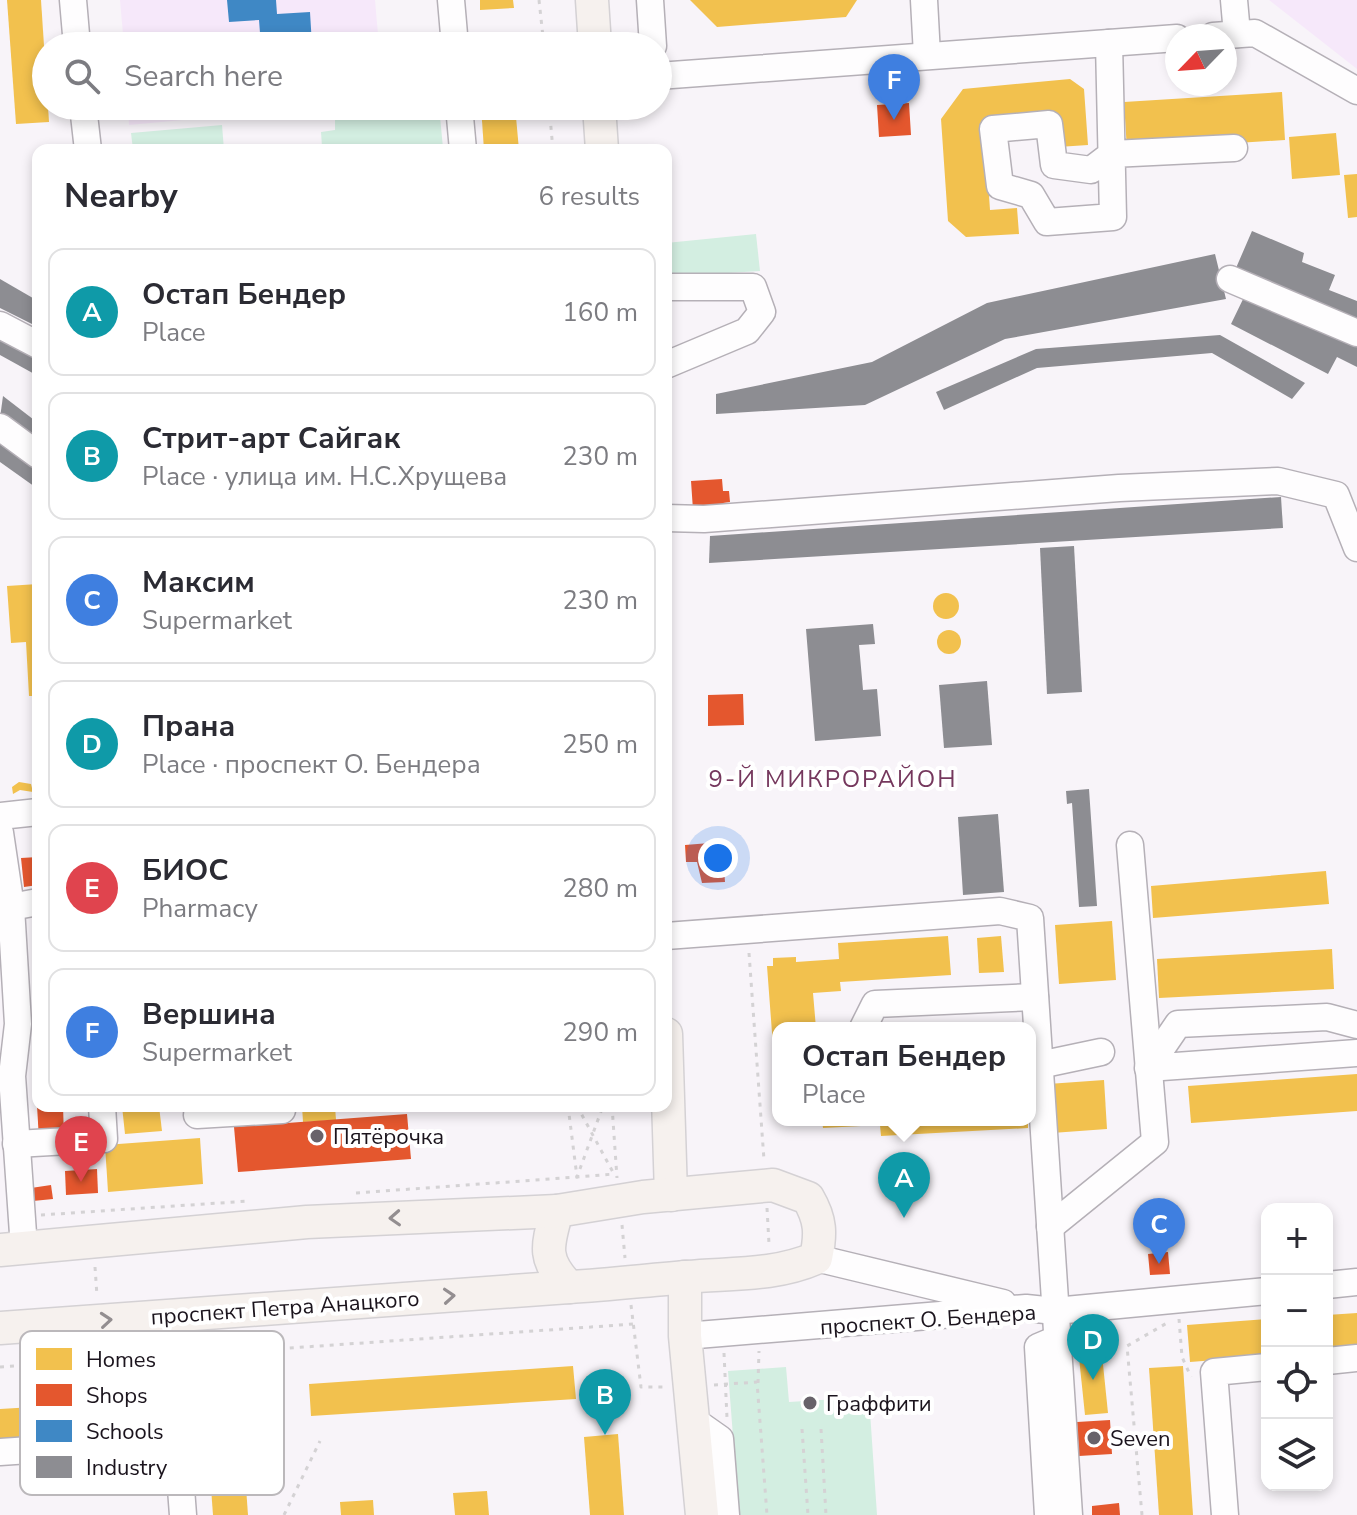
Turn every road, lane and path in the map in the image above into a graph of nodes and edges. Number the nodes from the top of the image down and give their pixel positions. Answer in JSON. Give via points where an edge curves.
{"nodes":[{"id":1,"x":73,"y":0,"type":"edge"},
{"id":2,"x":451,"y":0,"type":"edge"},
{"id":3,"x":539,"y":0,"type":"edge"},
{"id":4,"x":592,"y":0,"type":"edge"},
{"id":5,"x":650,"y":0,"type":"edge"},
{"id":6,"x":924,"y":0,"type":"edge"},
{"id":7,"x":1234,"y":0,"type":"edge"},
{"id":8,"x":1228,"y":24,"type":"edge"},
{"id":9,"x":76,"y":32,"type":"edge"},
{"id":10,"x":454,"y":32,"type":"edge"},
{"id":11,"x":542,"y":32,"type":"edge"},
{"id":12,"x":594,"y":32,"type":"edge"},
{"id":13,"x":652,"y":32,"type":"edge"},
{"id":14,"x":1237,"y":34,"type":"edge"},
{"id":15,"x":1165,"y":39,"type":"edge"},
{"id":16,"x":1109,"y":43,"type":"junction"},
{"id":17,"x":927,"y":55,"type":"junction"},
{"id":18,"x":672,"y":75,"type":"edge"},
{"id":19,"x":1357,"y":91,"type":"edge"},
{"id":20,"x":85,"y":120,"type":"edge"},
{"id":21,"x":460,"y":120,"type":"edge"},
{"id":22,"x":550,"y":120,"type":"edge"},
{"id":23,"x":600,"y":120,"type":"edge"},
{"id":24,"x":87,"y":144,"type":"edge"},
{"id":25,"x":462,"y":144,"type":"edge"},
{"id":26,"x":552,"y":144,"type":"edge"},
{"id":27,"x":602,"y":144,"type":"edge"},
{"id":28,"x":1234,"y":148,"type":"dead end"},
{"id":29,"x":1112,"y":154,"type":"junction"},
{"id":30,"x":1230,"y":279,"type":"dead end"},
{"id":31,"x":672,"y":287,"type":"edge"},
{"id":32,"x":0,"y":325,"type":"edge"},
{"id":33,"x":1357,"y":333,"type":"edge"},
{"id":34,"x":32,"y":342,"type":"edge"},
{"id":35,"x":672,"y":362,"type":"edge"},
{"id":36,"x":0,"y":427,"type":"edge"},
{"id":37,"x":32,"y":451,"type":"edge"},
{"id":38,"x":672,"y":518,"type":"edge"},
{"id":39,"x":1357,"y":548,"type":"edge"},
{"id":40,"x":32,"y":813,"type":"edge"},
{"id":41,"x":0,"y":816,"type":"edge"},
{"id":42,"x":0,"y":833,"type":"edge"},
{"id":43,"x":1130,"y":845,"type":"dead end"},
{"id":44,"x":32,"y":903,"type":"edge"},
{"id":45,"x":11,"y":907,"type":"junction"},
{"id":46,"x":747,"y":929,"type":"junction"},
{"id":47,"x":672,"y":935,"type":"edge"},
{"id":48,"x":1035,"y":997,"type":"junction"},
{"id":49,"x":866,"y":1022,"type":"edge"},
{"id":50,"x":1035,"y":1022,"type":"edge"},
{"id":51,"x":28,"y":1023,"type":"edge"},
{"id":52,"x":1357,"y":1025,"type":"edge"},
{"id":53,"x":1101,"y":1052,"type":"dead end"},
{"id":54,"x":1357,"y":1053,"type":"edge"},
{"id":55,"x":1036,"y":1066,"type":"edge"},
{"id":56,"x":1148,"y":1068,"type":"junction"},
{"id":57,"x":6,"y":1076,"type":"edge"},
{"id":58,"x":1036,"y":1077,"type":"edge"},
{"id":59,"x":102,"y":1112,"type":"edge"},
{"id":60,"x":248,"y":1112,"type":"edge"},
{"id":61,"x":569,"y":1112,"type":"edge"},
{"id":62,"x":580,"y":1112,"type":"edge"},
{"id":63,"x":601,"y":1112,"type":"edge"},
{"id":64,"x":668,"y":1112,"type":"edge"},
{"id":65,"x":197,"y":1115,"type":"dead end"},
{"id":66,"x":592,"y":1134,"type":"junction"},
{"id":67,"x":16,"y":1144,"type":"junction"},
{"id":68,"x":614,"y":1174,"type":"junction"},
{"id":69,"x":577,"y":1177,"type":"junction"},
{"id":70,"x":617,"y":1181,"type":"dead end"},
{"id":71,"x":765,"y":1186,"type":"junction"},
{"id":72,"x":671,"y":1195,"type":"junction"},
{"id":73,"x":557,"y":1211,"type":"junction"},
{"id":74,"x":1050,"y":1227,"type":"junction"},
{"id":75,"x":93,"y":1243,"type":"junction"},
{"id":76,"x":12,"y":1249,"type":"edge"},
{"id":77,"x":816,"y":1258,"type":"junction"},
{"id":78,"x":771,"y":1271,"type":"junction"},
{"id":79,"x":877,"y":1275,"type":"junction"},
{"id":80,"x":685,"y":1277,"type":"junction"},
{"id":81,"x":1357,"y":1282,"type":"edge"},
{"id":82,"x":1333,"y":1284,"type":"edge"},
{"id":83,"x":569,"y":1287,"type":"junction"},
{"id":84,"x":1261,"y":1292,"type":"edge"},
{"id":85,"x":1026,"y":1308,"type":"junction"},
{"id":86,"x":1055,"y":1311,"type":"junction"},
{"id":87,"x":168,"y":1315,"type":"junction"},
{"id":88,"x":98,"y":1320,"type":"junction"},
{"id":89,"x":880,"y":1322,"type":"junction"},
{"id":90,"x":634,"y":1324,"type":"dead end"},
{"id":91,"x":0,"y":1328,"type":"edge"},
{"id":92,"x":169,"y":1331,"type":"edge"},
{"id":93,"x":760,"y":1331,"type":"junction"},
{"id":94,"x":685,"y":1336,"type":"junction"},
{"id":95,"x":1057,"y":1339,"type":"junction"},
{"id":96,"x":284,"y":1348,"type":"edge"},
{"id":97,"x":1357,"y":1358,"type":"edge"},
{"id":98,"x":1333,"y":1360,"type":"edge"},
{"id":99,"x":20,"y":1366,"type":"edge"},
{"id":100,"x":0,"y":1367,"type":"edge"},
{"id":101,"x":1261,"y":1368,"type":"edge"},
{"id":102,"x":758,"y":1387,"type":"dead end"},
{"id":103,"x":1192,"y":1389,"type":"dead end"},
{"id":104,"x":693,"y":1420,"type":"junction"},
{"id":105,"x":802,"y":1429,"type":"dead end"},
{"id":106,"x":821,"y":1429,"type":"dead end"},
{"id":107,"x":320,"y":1441,"type":"dead end"},
{"id":108,"x":20,"y":1451,"type":"edge"},
{"id":109,"x":0,"y":1452,"type":"edge"},
{"id":110,"x":181,"y":1495,"type":"edge"},
{"id":111,"x":183,"y":1515,"type":"edge"},
{"id":112,"x":284,"y":1515,"type":"edge"},
{"id":113,"x":702,"y":1515,"type":"edge"},
{"id":114,"x":726,"y":1515,"type":"edge"},
{"id":115,"x":808,"y":1515,"type":"edge"},
{"id":116,"x":826,"y":1515,"type":"edge"},
{"id":117,"x":1048,"y":1515,"type":"edge"},
{"id":118,"x":1069,"y":1515,"type":"edge"},
{"id":119,"x":1142,"y":1515,"type":"edge"},
{"id":120,"x":1225,"y":1515,"type":"edge"}],
"edges":[{"from":1,"to":9,"type":"street"},
{"from":2,"to":10,"type":"street"},
{"from":3,"to":11,"type":"path"},
{"from":4,"to":12,"type":"main road"},
{"from":5,"to":13,"type":"street"},
{"from":6,"to":17,"type":"street"},
{"from":7,"to":8,"type":"street"},
{"from":14,"to":19,"type":"street","via":[[1255,33]]},
{"from":15,"to":16,"type":"street"},
{"from":16,"to":17,"type":"street"},
{"from":16,"to":29,"type":"street"},
{"from":17,"to":18,"type":"street"},
{"from":20,"to":24,"type":"street"},
{"from":21,"to":25,"type":"street"},
{"from":22,"to":26,"type":"path"},
{"from":23,"to":27,"type":"main road"},
{"from":28,"to":29,"type":"street"},
{"from":29,"to":29,"type":"street","via":[[1113,217],[1047,222],[1031,195],[1000,186],[993,129],[1049,124],[1054,165],[1091,170]]},
{"from":30,"to":33,"type":"street"},
{"from":31,"to":35,"type":"street","via":[[753,287],[762,312],[747,331]]},
{"from":32,"to":34,"type":"street"},
{"from":36,"to":37,"type":"street"},
{"from":38,"to":39,"type":"street","via":[[1278,481],[1336,495]]},
{"from":40,"to":41,"type":"street"},
{"from":42,"to":45,"type":"street"},
{"from":43,"to":56,"type":"street"},
{"from":44,"to":45,"type":"street"},
{"from":45,"to":51,"type":"street"},
{"from":46,"to":47,"type":"street"},
{"from":46,"to":48,"type":"street","via":[[1000,911],[1030,918]]},
{"from":46,"to":71,"type":"path"},
{"from":48,"to":49,"type":"street","via":[[875,1004]]},
{"from":48,"to":50,"type":"street"},
{"from":51,"to":57,"type":"street"},
{"from":52,"to":56,"type":"street","via":[[1327,1017],[1178,1024]]},
{"from":53,"to":55,"type":"street"},
{"from":54,"to":56,"type":"street"},
{"from":56,"to":74,"type":"street","via":[[1155,1142]]},
{"from":57,"to":67,"type":"street"},
{"from":58,"to":74,"type":"street"},
{"from":59,"to":67,"type":"street","via":[[104,1139]]},
{"from":60,"to":65,"type":"street"},
{"from":61,"to":69,"type":"path"},
{"from":62,"to":66,"type":"path"},
{"from":63,"to":66,"type":"path"},
{"from":64,"to":72,"type":"main road"},
{"from":66,"to":68,"type":"path"},
{"from":66,"to":69,"type":"path"},
{"from":67,"to":76,"type":"street"},
{"from":68,"to":69,"type":"path"},
{"from":68,"to":70,"type":"path"},
{"from":71,"to":72,"type":"main road"},
{"from":71,"to":77,"type":"main road","via":[[808,1198],[821,1231]]},
{"from":71,"to":78,"type":"path"},
{"from":72,"to":73,"type":"main road"},
{"from":73,"to":75,"type":"main road","one_way":true,"via":[[307,1222]]},
{"from":73,"to":83,"type":"main road","via":[[547,1245],[552,1269]]},
{"from":74,"to":86,"type":"street"},
{"from":75,"to":76,"type":"main road"},
{"from":75,"to":88,"type":"path"},
{"from":77,"to":78,"type":"main road","name":"проспект Петра Анацкого"},
{"from":77,"to":79,"type":"street"},
{"from":78,"to":80,"type":"main road","name":"проспект Петра Анацкого"},
{"from":79,"to":85,"type":"street"},
{"from":79,"to":89,"type":"street","via":[[888,1300]]},
{"from":80,"to":83,"type":"main road","name":"проспект Петра Анацкого"},
{"from":80,"to":94,"type":"main road"},
{"from":81,"to":82,"type":"street"},
{"from":87,"to":83,"type":"main road","name":"проспект Петра Анацкого","one_way":true},
{"from":84,"to":86,"type":"street","name":"проспект О. Бендера"},
{"from":85,"to":86,"type":"street","name":"проспект О. Бендера"},
{"from":85,"to":89,"type":"street","name":"проспект О. Бендера"},
{"from":86,"to":95,"type":"street"},
{"from":88,"to":87,"type":"main road","name":"проспект Петра Анацкого","one_way":true},
{"from":87,"to":92,"type":"street"},
{"from":88,"to":91,"type":"main road","name":"проспект Петра Анацкого"},
{"from":89,"to":93,"type":"street","name":"проспект О. Бендера"},
{"from":90,"to":96,"type":"path"},
{"from":93,"to":94,"type":"street","name":"проспект О. Бендера"},
{"from":93,"to":102,"type":"path"},
{"from":94,"to":104,"type":"main road"},
{"from":95,"to":117,"type":"street","via":[[1038,1347]]},
{"from":95,"to":118,"type":"street"},
{"from":97,"to":98,"type":"street"},
{"from":99,"to":100,"type":"path"},
{"from":101,"to":120,"type":"street","via":[[1214,1372]]},
{"from":103,"to":119,"type":"path","via":[[1182,1357],[1179,1317],[1127,1346]]},
{"from":104,"to":113,"type":"main road"},
{"from":104,"to":114,"type":"street","via":[[720,1439]]},
{"from":105,"to":115,"type":"path"},
{"from":106,"to":116,"type":"path"},
{"from":107,"to":112,"type":"path"},
{"from":108,"to":109,"type":"street"},
{"from":110,"to":111,"type":"street"}]}
